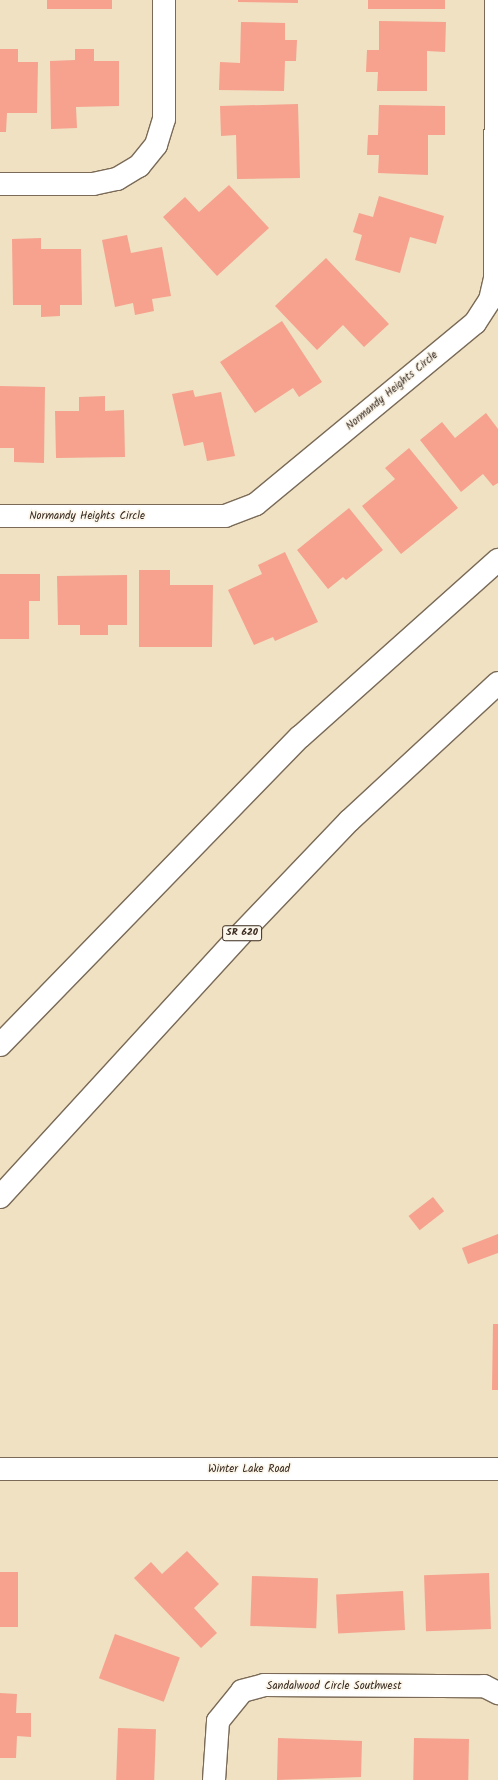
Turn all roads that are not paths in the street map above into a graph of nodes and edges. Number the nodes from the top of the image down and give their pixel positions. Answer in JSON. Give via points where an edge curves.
{"nodes":[{"id":1,"x":164,"y":0,"type":"edge"},
{"id":2,"x":496,"y":0,"type":"edge"},
{"id":3,"x":0,"y":184,"type":"edge"},
{"id":4,"x":0,"y":516,"type":"edge"},
{"id":5,"x":498,"y":560,"type":"edge"},
{"id":6,"x":498,"y":683,"type":"edge"},
{"id":7,"x":0,"y":1045,"type":"edge"},
{"id":8,"x":0,"y":1198,"type":"edge"},
{"id":9,"x":0,"y":1469,"type":"edge"},
{"id":10,"x":498,"y":1469,"type":"edge"},
{"id":11,"x":498,"y":1694,"type":"edge"},
{"id":12,"x":214,"y":1780,"type":"edge"}],
"edges":[{"from":1,"to":3,"type":"street","via":[[164,119],[156,145],[139,166],[117,179],[93,184]]},
{"from":2,"to":4,"type":"street","name":"Normandy Heights Circle","via":[[495,279],[490,300],[475,323],[256,504],[224,516]]},
{"from":5,"to":7,"type":"street","via":[[300,737]]},
{"from":6,"to":8,"type":"street","number":"SR 620","via":[[349,821],[240,934]]},
{"from":9,"to":10,"type":"street","name":"Winter Lake Road"},
{"from":11,"to":12,"type":"street","name":"Sandalwood Circle Southwest","via":[[484,1686],[264,1685],[242,1691],[218,1721]]}]}
